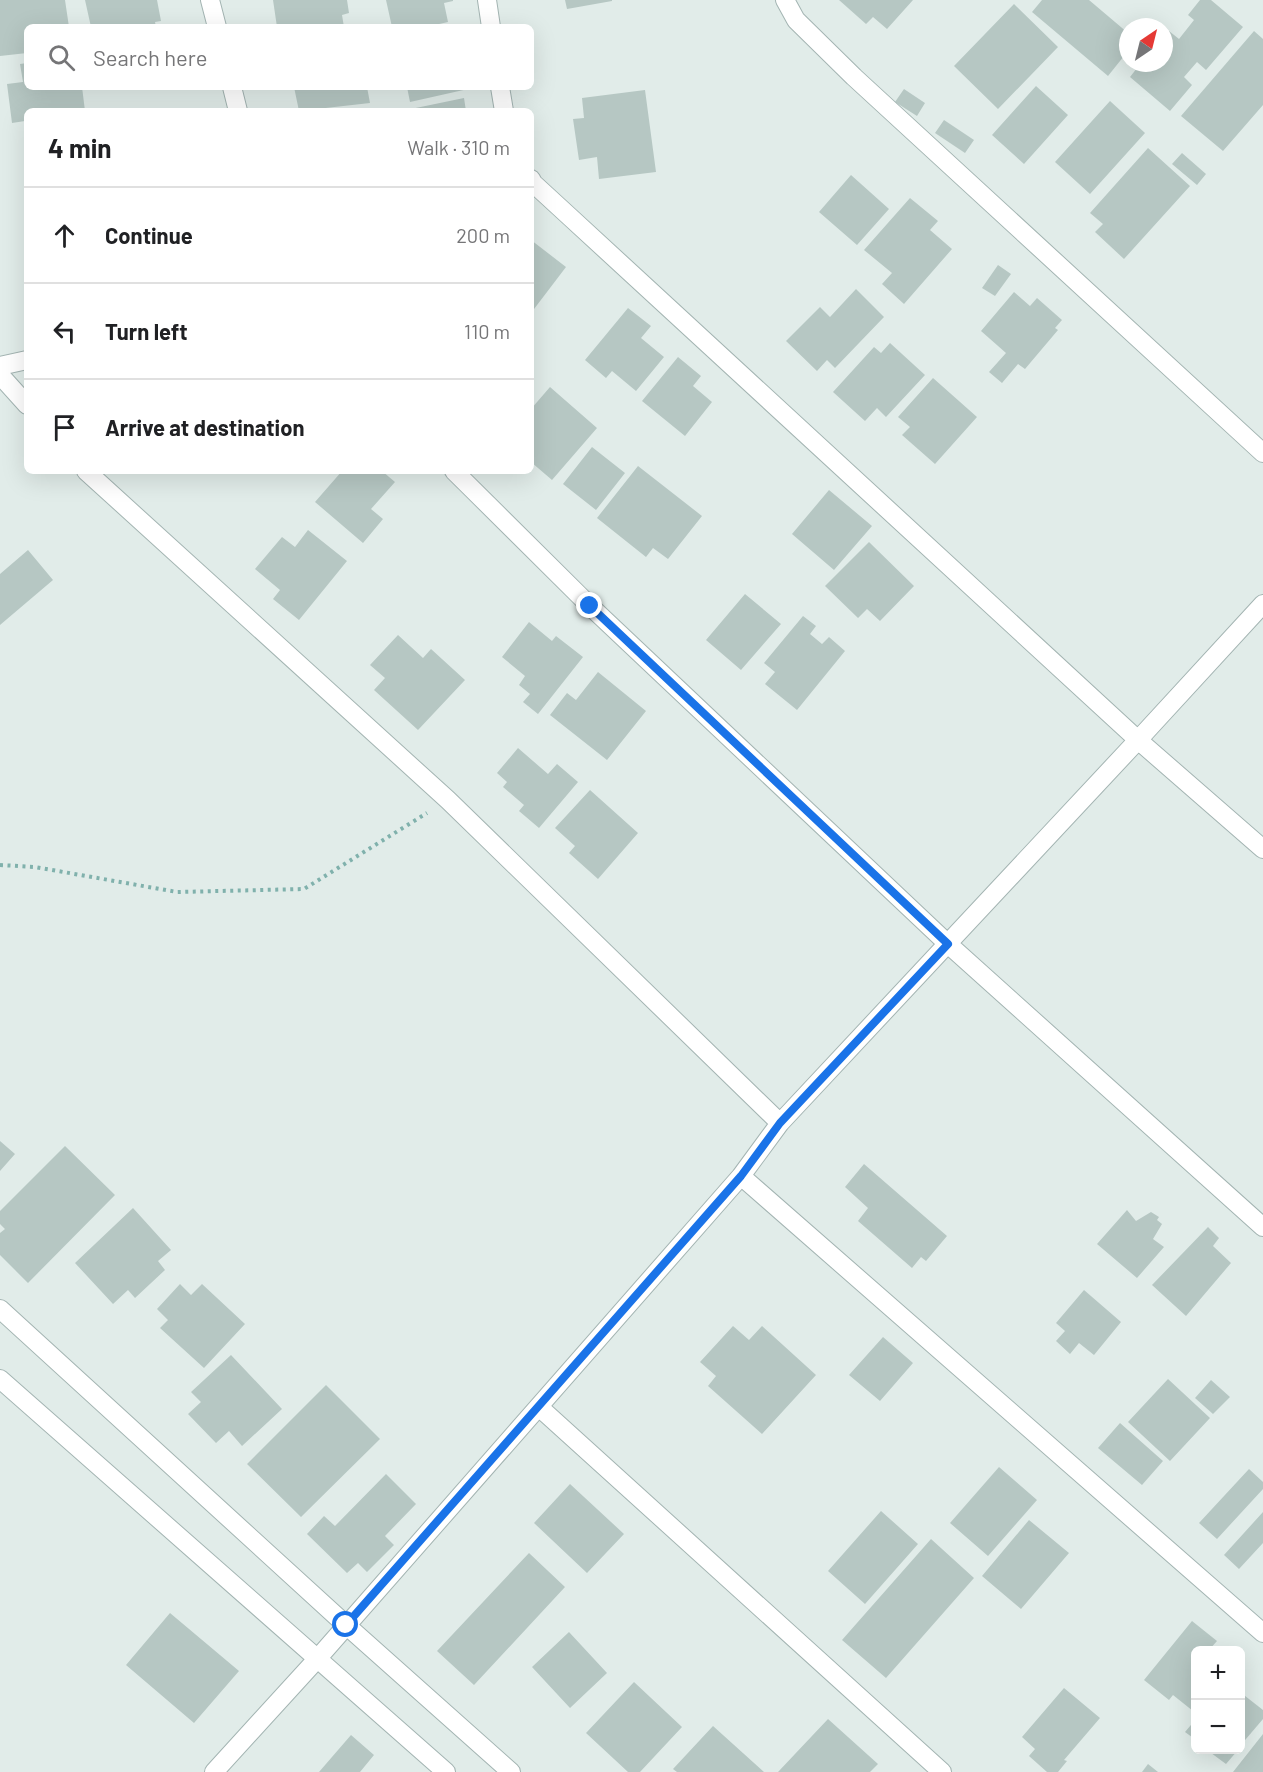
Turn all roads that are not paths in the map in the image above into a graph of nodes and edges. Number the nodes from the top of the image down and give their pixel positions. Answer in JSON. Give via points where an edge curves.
{"nodes":[{"id":1,"x":210,"y":0,"type":"edge"},
{"id":2,"x":487,"y":0,"type":"edge"},
{"id":3,"x":785,"y":0,"type":"edge"},
{"id":4,"x":216,"y":24,"type":"edge"},
{"id":5,"x":491,"y":24,"type":"edge"},
{"id":6,"x":233,"y":90,"type":"edge"},
{"id":7,"x":500,"y":90,"type":"edge"},
{"id":8,"x":237,"y":108,"type":"edge"},
{"id":9,"x":504,"y":108,"type":"edge"},
{"id":10,"x":534,"y":184,"type":"edge"},
{"id":11,"x":24,"y":361,"type":"edge"},
{"id":12,"x":0,"y":366,"type":"edge"},
{"id":13,"x":0,"y":375,"type":"edge"},
{"id":14,"x":24,"y":402,"type":"edge"},
{"id":15,"x":1263,"y":453,"type":"edge"},
{"id":16,"x":89,"y":474,"type":"edge"},
{"id":17,"x":457,"y":474,"type":"edge"},
{"id":18,"x":1263,"y":604,"type":"edge"},
{"id":19,"x":1138,"y":741,"type":"junction"},
{"id":20,"x":1263,"y":849,"type":"edge"},
{"id":21,"x":948,"y":944,"type":"junction"},
{"id":22,"x":780,"y":1123,"type":"junction"},
{"id":23,"x":741,"y":1176,"type":"junction"},
{"id":24,"x":1263,"y":1227,"type":"edge"},
{"id":25,"x":0,"y":1309,"type":"edge"},
{"id":26,"x":0,"y":1379,"type":"edge"},
{"id":27,"x":539,"y":1407,"type":"junction"},
{"id":28,"x":346,"y":1625,"type":"junction"},
{"id":29,"x":1263,"y":1633,"type":"edge"},
{"id":30,"x":318,"y":1658,"type":"junction"},
{"id":31,"x":214,"y":1772,"type":"edge"},
{"id":32,"x":446,"y":1772,"type":"edge"},
{"id":33,"x":511,"y":1772,"type":"edge"},
{"id":34,"x":942,"y":1772,"type":"edge"}],
"edges":[{"from":1,"to":4,"type":"street"},
{"from":2,"to":5,"type":"street"},
{"from":3,"to":15,"type":"street","via":[[796,20],[854,78]]},
{"from":6,"to":8,"type":"street"},
{"from":7,"to":9,"type":"street"},
{"from":10,"to":19,"type":"street"},
{"from":11,"to":12,"type":"street"},
{"from":13,"to":14,"type":"street"},
{"from":16,"to":22,"type":"street","via":[[448,800]]},
{"from":17,"to":21,"type":"street","via":[[590,606]]},
{"from":18,"to":19,"type":"street"},
{"from":19,"to":20,"type":"street"},
{"from":19,"to":21,"type":"street"},
{"from":21,"to":22,"type":"street"},
{"from":21,"to":24,"type":"street"},
{"from":22,"to":23,"type":"street"},
{"from":23,"to":27,"type":"street"},
{"from":23,"to":29,"type":"street"},
{"from":25,"to":28,"type":"street"},
{"from":26,"to":30,"type":"street"},
{"from":27,"to":28,"type":"street"},
{"from":27,"to":34,"type":"street"},
{"from":28,"to":30,"type":"street"},
{"from":28,"to":33,"type":"street"},
{"from":30,"to":31,"type":"street"},
{"from":30,"to":32,"type":"street"}]}
